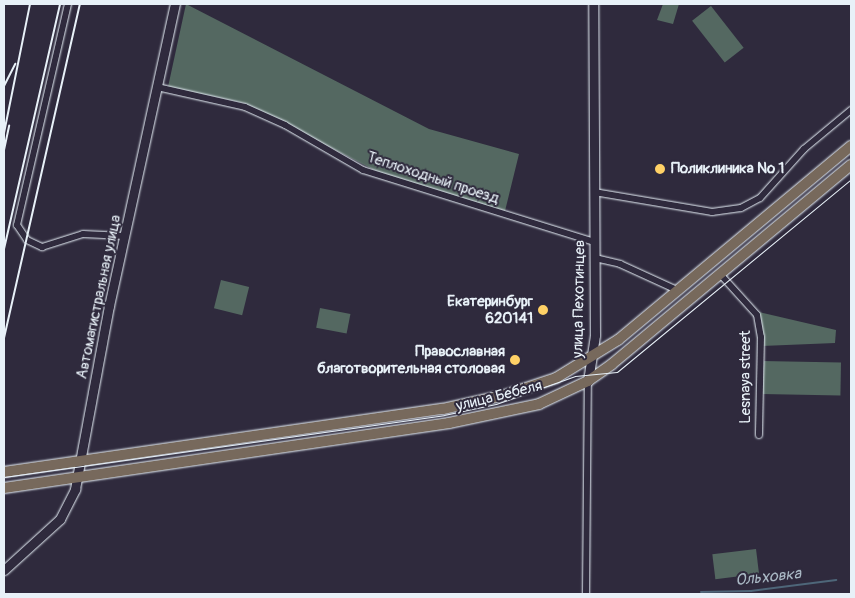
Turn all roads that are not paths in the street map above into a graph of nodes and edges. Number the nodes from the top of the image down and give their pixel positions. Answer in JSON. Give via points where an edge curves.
{"nodes":[{"id":1,"x":68,"y":4,"type":"edge"},
{"id":2,"x":176,"y":4,"type":"edge"},
{"id":3,"x":593,"y":4,"type":"edge"},
{"id":4,"x":157,"y":87,"type":"junction"},
{"id":5,"x":851,"y":110,"type":"edge"},
{"id":6,"x":851,"y":146,"type":"edge"},
{"id":7,"x":851,"y":165,"type":"edge"},
{"id":8,"x":594,"y":192,"type":"junction"},
{"id":9,"x":125,"y":236,"type":"junction"},
{"id":10,"x":594,"y":242,"type":"junction"},
{"id":11,"x":595,"y":258,"type":"junction"},
{"id":12,"x":720,"y":274,"type":"junction"},
{"id":13,"x":679,"y":291,"type":"junction"},
{"id":14,"x":593,"y":357,"type":"junction"},
{"id":15,"x":588,"y":381,"type":"junction"},
{"id":16,"x":759,"y":435,"type":"dead end"},
{"id":17,"x":80,"y":460,"type":"junction"},
{"id":18,"x":4,"y":472,"type":"edge"},
{"id":19,"x":77,"y":479,"type":"junction"},
{"id":20,"x":4,"y":488,"type":"edge"},
{"id":21,"x":4,"y":570,"type":"edge"},
{"id":22,"x":586,"y":594,"type":"edge"}],
"edges":[{"from":1,"to":9,"type":"street","via":[[17,225],[30,242],[42,248],[83,234]]},
{"from":2,"to":4,"type":"main road","name":"Автомагистральная улица"},
{"from":3,"to":8,"type":"main road","name":"улица Пехотинцев"},
{"from":4,"to":9,"type":"main road","name":"Автомагистральная улица"},
{"from":4,"to":10,"type":"street","name":"Теплоходный проезд","via":[[245,107],[363,170]]},
{"from":5,"to":8,"type":"street","via":[[804,149],[760,198],[741,208],[712,212]]},
{"from":6,"to":13,"type":"main road","name":"улица Бебеля"},
{"from":7,"to":12,"type":"main road","name":"улица Бебеля"},
{"from":8,"to":10,"type":"main road","name":"улица Пехотинцев"},
{"from":9,"to":17,"type":"main road","name":"Автомагистральная улица"},
{"from":10,"to":11,"type":"main road","name":"улица Пехотинцев"},
{"from":11,"to":13,"type":"street","via":[[620,264]]},
{"from":11,"to":14,"type":"main road","name":"улица Пехотинцев"},
{"from":12,"to":15,"type":"main road","name":"улица Бебеля","via":[[640,343]]},
{"from":12,"to":16,"type":"street","name":"Lesnaya street","via":[[757,315],[761,336]]},
{"from":13,"to":14,"type":"main road","name":"улица Бебеля"},
{"from":14,"to":15,"type":"main road","name":"улица Пехотинцев"},
{"from":14,"to":17,"type":"main road","name":"улица Бебеля","via":[[556,378],[479,402]]},
{"from":15,"to":19,"type":"main road","name":"улица Бебеля","via":[[539,404],[509,412]]},
{"from":15,"to":22,"type":"street","name":"улица Пехотинцев"},
{"from":17,"to":18,"type":"main road","name":"улица Бебеля"},
{"from":17,"to":19,"type":"main road","name":"Автомагистральная улица"},
{"from":19,"to":20,"type":"main road","name":"улица Бебеля"},
{"from":19,"to":21,"type":"main road","name":"Автомагистральная улица","via":[[71,501],[60,519]]}]}
